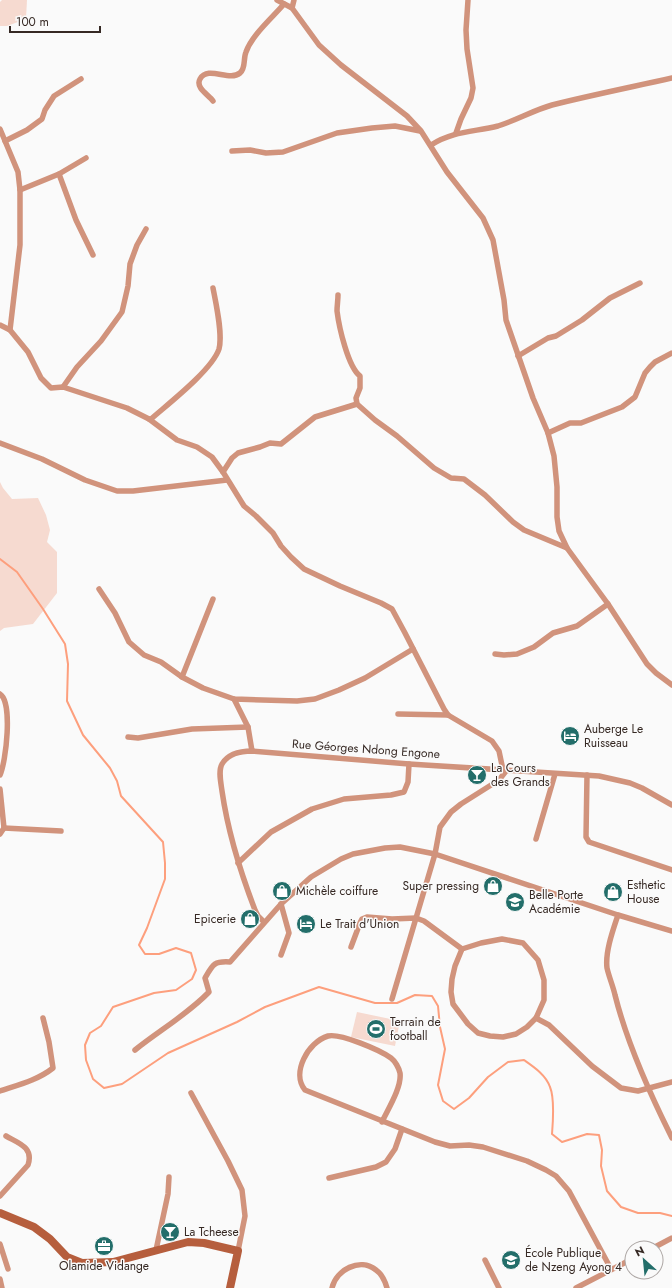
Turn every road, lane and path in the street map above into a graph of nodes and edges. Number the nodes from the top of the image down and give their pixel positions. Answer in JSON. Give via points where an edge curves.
{"nodes":[{"id":1,"x":277,"y":0,"type":"edge"},
{"id":2,"x":294,"y":0,"type":"edge"},
{"id":3,"x":468,"y":0,"type":"edge"},
{"id":4,"x":284,"y":4,"type":"junction"},
{"id":5,"x":292,"y":8,"type":"junction"},
{"id":6,"x":672,"y":78,"type":"edge"},
{"id":7,"x":81,"y":79,"type":"dead end"},
{"id":8,"x":212,"y":101,"type":"dead end"},
{"id":9,"x":0,"y":129,"type":"edge"},
{"id":10,"x":421,"y":131,"type":"junction"},
{"id":11,"x":456,"y":133,"type":"junction"},
{"id":12,"x":5,"y":141,"type":"junction"},
{"id":13,"x":431,"y":145,"type":"junction"},
{"id":14,"x":232,"y":151,"type":"dead end"},
{"id":15,"x":86,"y":158,"type":"dead end"},
{"id":16,"x":59,"y":174,"type":"junction"},
{"id":17,"x":20,"y":190,"type":"junction"},
{"id":18,"x":146,"y":229,"type":"dead end"},
{"id":19,"x":93,"y":255,"type":"dead end"},
{"id":20,"x":640,"y":283,"type":"dead end"},
{"id":21,"x":213,"y":288,"type":"dead end"},
{"id":22,"x":338,"y":295,"type":"dead end"},
{"id":23,"x":0,"y":325,"type":"edge"},
{"id":24,"x":10,"y":330,"type":"junction"},
{"id":25,"x":672,"y":353,"type":"edge"},
{"id":26,"x":518,"y":356,"type":"junction"},
{"id":27,"x":63,"y":387,"type":"junction"},
{"id":28,"x":357,"y":404,"type":"junction"},
{"id":29,"x":149,"y":419,"type":"junction"},
{"id":30,"x":548,"y":433,"type":"junction"},
{"id":31,"x":0,"y":443,"type":"edge"},
{"id":32,"x":223,"y":472,"type":"junction"},
{"id":33,"x":227,"y":480,"type":"junction"},
{"id":34,"x":567,"y":548,"type":"junction"},
{"id":35,"x":99,"y":589,"type":"dead end"},
{"id":36,"x":213,"y":599,"type":"dead end"},
{"id":37,"x":608,"y":604,"type":"junction"},
{"id":38,"x":413,"y":649,"type":"junction"},
{"id":39,"x":495,"y":654,"type":"dead end"},
{"id":40,"x":182,"y":677,"type":"junction"},
{"id":41,"x":672,"y":685,"type":"edge"},
{"id":42,"x":0,"y":694,"type":"edge"},
{"id":43,"x":234,"y":699,"type":"junction"},
{"id":44,"x":398,"y":714,"type":"dead end"},
{"id":45,"x":448,"y":715,"type":"junction"},
{"id":46,"x":248,"y":728,"type":"junction"},
{"id":47,"x":128,"y":737,"type":"dead end"},
{"id":48,"x":252,"y":751,"type":"junction"},
{"id":49,"x":409,"y":764,"type":"junction"},
{"id":50,"x":505,"y":770,"type":"junction"},
{"id":51,"x":555,"y":774,"type":"junction"},
{"id":52,"x":0,"y":775,"type":"edge"},
{"id":53,"x":587,"y":775,"type":"junction"},
{"id":54,"x":0,"y":789,"type":"edge"},
{"id":55,"x":672,"y":805,"type":"edge"},
{"id":56,"x":4,"y":828,"type":"junction"},
{"id":57,"x":60,"y":831,"type":"dead end"},
{"id":58,"x":0,"y":834,"type":"edge"},
{"id":59,"x":536,"y":839,"type":"dead end"},
{"id":60,"x":435,"y":854,"type":"junction"},
{"id":61,"x":238,"y":863,"type":"junction"},
{"id":62,"x":672,"y":870,"type":"edge"},
{"id":63,"x":281,"y":904,"type":"junction"},
{"id":64,"x":618,"y":915,"type":"junction"},
{"id":65,"x":416,"y":918,"type":"junction"},
{"id":66,"x":264,"y":922,"type":"junction"},
{"id":67,"x":672,"y":931,"type":"edge"},
{"id":68,"x":351,"y":947,"type":"dead end"},
{"id":69,"x":462,"y":949,"type":"junction"},
{"id":70,"x":281,"y":955,"type":"dead end"},
{"id":71,"x":392,"y":999,"type":"dead end"},
{"id":72,"x":43,"y":1018,"type":"dead end"},
{"id":73,"x":536,"y":1018,"type":"junction"},
{"id":74,"x":135,"y":1050,"type":"dead end"},
{"id":75,"x":672,"y":1082,"type":"edge"},
{"id":76,"x":648,"y":1089,"type":"junction"},
{"id":77,"x":0,"y":1091,"type":"edge"},
{"id":78,"x":191,"y":1094,"type":"dead end"},
{"id":79,"x":382,"y":1122,"type":"junction"},
{"id":80,"x":402,"y":1129,"type":"junction"},
{"id":81,"x":6,"y":1136,"type":"dead end"},
{"id":82,"x":672,"y":1138,"type":"edge"},
{"id":83,"x":169,"y":1177,"type":"dead end"},
{"id":84,"x":329,"y":1178,"type":"dead end"},
{"id":85,"x":0,"y":1196,"type":"edge"},
{"id":86,"x":0,"y":1213,"type":"edge"},
{"id":87,"x":0,"y":1244,"type":"edge"},
{"id":88,"x":156,"y":1250,"type":"junction"},
{"id":89,"x":238,"y":1251,"type":"junction"},
{"id":90,"x":485,"y":1260,"type":"dead end"},
{"id":91,"x":624,"y":1263,"type":"edge"},
{"id":92,"x":8,"y":1269,"type":"dead end"},
{"id":93,"x":611,"y":1269,"type":"junction"},
{"id":94,"x":0,"y":1279,"type":"edge"},
{"id":95,"x":2,"y":1288,"type":"edge"},
{"id":96,"x":230,"y":1288,"type":"edge"},
{"id":97,"x":332,"y":1288,"type":"edge"},
{"id":98,"x":388,"y":1288,"type":"edge"},
{"id":99,"x":499,"y":1288,"type":"edge"},
{"id":100,"x":576,"y":1288,"type":"edge"}],
"edges":[{"from":1,"to":4,"type":"street"},
{"from":2,"to":5,"type":"street"},
{"from":3,"to":11,"type":"street","via":[[467,49],[473,88]]},
{"from":4,"to":5,"type":"street"},
{"from":4,"to":8,"type":"street","via":[[252,40],[240,73],[232,76],[207,74],[200,78],[200,87]]},
{"from":5,"to":10,"type":"street","via":[[319,46],[407,116]]},
{"from":6,"to":11,"type":"street","via":[[552,105],[498,126]]},
{"from":7,"to":12,"type":"street","via":[[54,96],[42,119]]},
{"from":9,"to":12,"type":"street"},
{"from":10,"to":13,"type":"street"},
{"from":10,"to":14,"type":"street","via":[[395,126],[372,128],[337,133],[283,152]]},
{"from":11,"to":13,"type":"street"},
{"from":12,"to":17,"type":"street","via":[[18,172]]},
{"from":13,"to":26,"type":"street","via":[[489,230],[493,240],[506,320]]},
{"from":15,"to":16,"type":"street"},
{"from":16,"to":17,"type":"street"},
{"from":16,"to":19,"type":"street","via":[[76,220]]},
{"from":17,"to":24,"type":"street","via":[[20,245]]},
{"from":18,"to":27,"type":"street","via":[[130,264],[122,312],[101,342],[77,367]]},
{"from":20,"to":26,"type":"street","via":[[610,298],[582,320]]},
{"from":21,"to":29,"type":"street","via":[[220,338],[219,350],[193,382]]},
{"from":22,"to":28,"type":"street","via":[[337,311],[343,341],[350,362],[360,376]]},
{"from":23,"to":24,"type":"street"},
{"from":24,"to":27,"type":"street","via":[[28,352],[40,378],[51,388]]},
{"from":25,"to":30,"type":"street","via":[[650,367],[635,397],[622,407],[581,423],[570,423]]},
{"from":26,"to":30,"type":"street","via":[[532,398]]},
{"from":27,"to":29,"type":"street","via":[[120,406]]},
{"from":28,"to":32,"type":"street","via":[[315,418],[281,444],[270,443],[238,453]]},
{"from":28,"to":34,"type":"street","via":[[434,468],[451,478],[464,479],[486,495],[524,530]]},
{"from":29,"to":32,"type":"street","via":[[177,440],[197,447],[212,457]]},
{"from":30,"to":34,"type":"street","via":[[556,468],[559,531]]},
{"from":31,"to":33,"type":"street","via":[[117,491]]},
{"from":32,"to":33,"type":"street"},
{"from":33,"to":38,"type":"street","via":[[244,506],[273,533],[281,546],[304,569],[392,609]]},
{"from":34,"to":37,"type":"street"},
{"from":35,"to":40,"type":"street","via":[[115,613],[129,642],[144,655],[161,662]]},
{"from":36,"to":40,"type":"street"},
{"from":37,"to":39,"type":"street","via":[[577,626],[553,633],[534,647],[517,654]]},
{"from":37,"to":41,"type":"street","via":[[647,664]]},
{"from":38,"to":43,"type":"street","via":[[365,678],[315,698],[297,701]]},
{"from":38,"to":45,"type":"street"},
{"from":40,"to":43,"type":"street"},
{"from":42,"to":52,"type":"street","via":[[5,700],[7,720],[6,751]]},
{"from":43,"to":46,"type":"street"},
{"from":44,"to":45,"type":"street"},
{"from":45,"to":50,"type":"street","via":[[492,741],[499,751]]},
{"from":46,"to":47,"type":"street","via":[[192,728],[138,738]]},
{"from":46,"to":48,"type":"street"},
{"from":48,"to":49,"type":"street","name":"Rue Géorges Ndong Engone"},
{"from":48,"to":61,"type":"street","name":"Rue Géorges Ndong Engone","via":[[238,752],[222,765],[220,771],[226,817]]},
{"from":49,"to":50,"type":"street","name":"Rue Géorges Ndong Engone"},
{"from":49,"to":61,"type":"street","via":[[408,782],[404,792],[344,799],[312,809],[271,832]]},
{"from":50,"to":51,"type":"street","name":"Rue Géorges Ndong Engone"},
{"from":50,"to":60,"type":"street","via":[[499,780],[451,812],[440,827]]},
{"from":51,"to":53,"type":"street","name":"Rue Géorges Ndong Engone"},
{"from":51,"to":59,"type":"street"},
{"from":53,"to":55,"type":"street","name":"Rue Géorges Ndong Engone","via":[[630,783]]},
{"from":53,"to":62,"type":"street","via":[[586,837],[589,842]]},
{"from":54,"to":56,"type":"street"},
{"from":56,"to":57,"type":"street"},
{"from":56,"to":58,"type":"street"},
{"from":60,"to":63,"type":"street","via":[[400,847],[353,854],[311,877]]},
{"from":60,"to":64,"type":"street"},
{"from":60,"to":65,"type":"street"},
{"from":61,"to":66,"type":"street","name":"Rue Géorges Ndong Engone","via":[[256,913]]},
{"from":63,"to":66,"type":"street"},
{"from":63,"to":70,"type":"street","via":[[288,933]]},
{"from":64,"to":67,"type":"street"},
{"from":64,"to":76,"type":"street","via":[[609,948],[607,968],[621,1017]]},
{"from":65,"to":68,"type":"street","via":[[362,919]]},
{"from":65,"to":69,"type":"street","via":[[434,927]]},
{"from":65,"to":71,"type":"street"},
{"from":66,"to":74,"type":"street","via":[[230,962],[220,961],[215,964],[206,978],[209,992],[205,996]]},
{"from":69,"to":73,"type":"street","via":[[480,942],[502,939],[523,943],[538,960],[544,980],[544,1000]]},
{"from":69,"to":73,"type":"street","via":[[455,966],[451,992],[453,1004],[468,1024],[478,1033],[503,1037],[516,1034]]},
{"from":72,"to":77,"type":"street","via":[[53,1068],[31,1080]]},
{"from":73,"to":76,"type":"street","via":[[549,1025],[592,1066],[621,1088],[638,1091]]},
{"from":75,"to":76,"type":"street"},
{"from":76,"to":82,"type":"street"},
{"from":78,"to":89,"type":"street","via":[[242,1190],[244,1216]]},
{"from":79,"to":79,"type":"street","via":[[306,1090],[302,1086],[301,1067],[305,1056],[318,1042],[327,1036],[335,1035],[374,1048],[392,1059],[400,1073],[400,1080]]},
{"from":79,"to":80,"type":"street"},
{"from":80,"to":84,"type":"street","via":[[396,1149],[386,1162],[376,1167]]},
{"from":80,"to":93,"type":"street","via":[[450,1146],[483,1147],[497,1151],[527,1161],[556,1176],[568,1191]]},
{"from":81,"to":85,"type":"street","via":[[27,1149],[31,1158]]},
{"from":83,"to":88,"type":"street"},
{"from":86,"to":88,"type":"street","via":[[34,1227],[67,1257],[82,1263],[113,1262]]},
{"from":87,"to":92,"type":"street"},
{"from":88,"to":89,"type":"street","via":[[188,1242],[204,1242]]},
{"from":89,"to":96,"type":"street"},
{"from":90,"to":99,"type":"street"},
{"from":91,"to":93,"type":"street"},
{"from":93,"to":100,"type":"street"},
{"from":94,"to":95,"type":"street"},
{"from":97,"to":98,"type":"street","via":[[335,1279],[346,1268],[360,1264],[375,1269]]}]}
